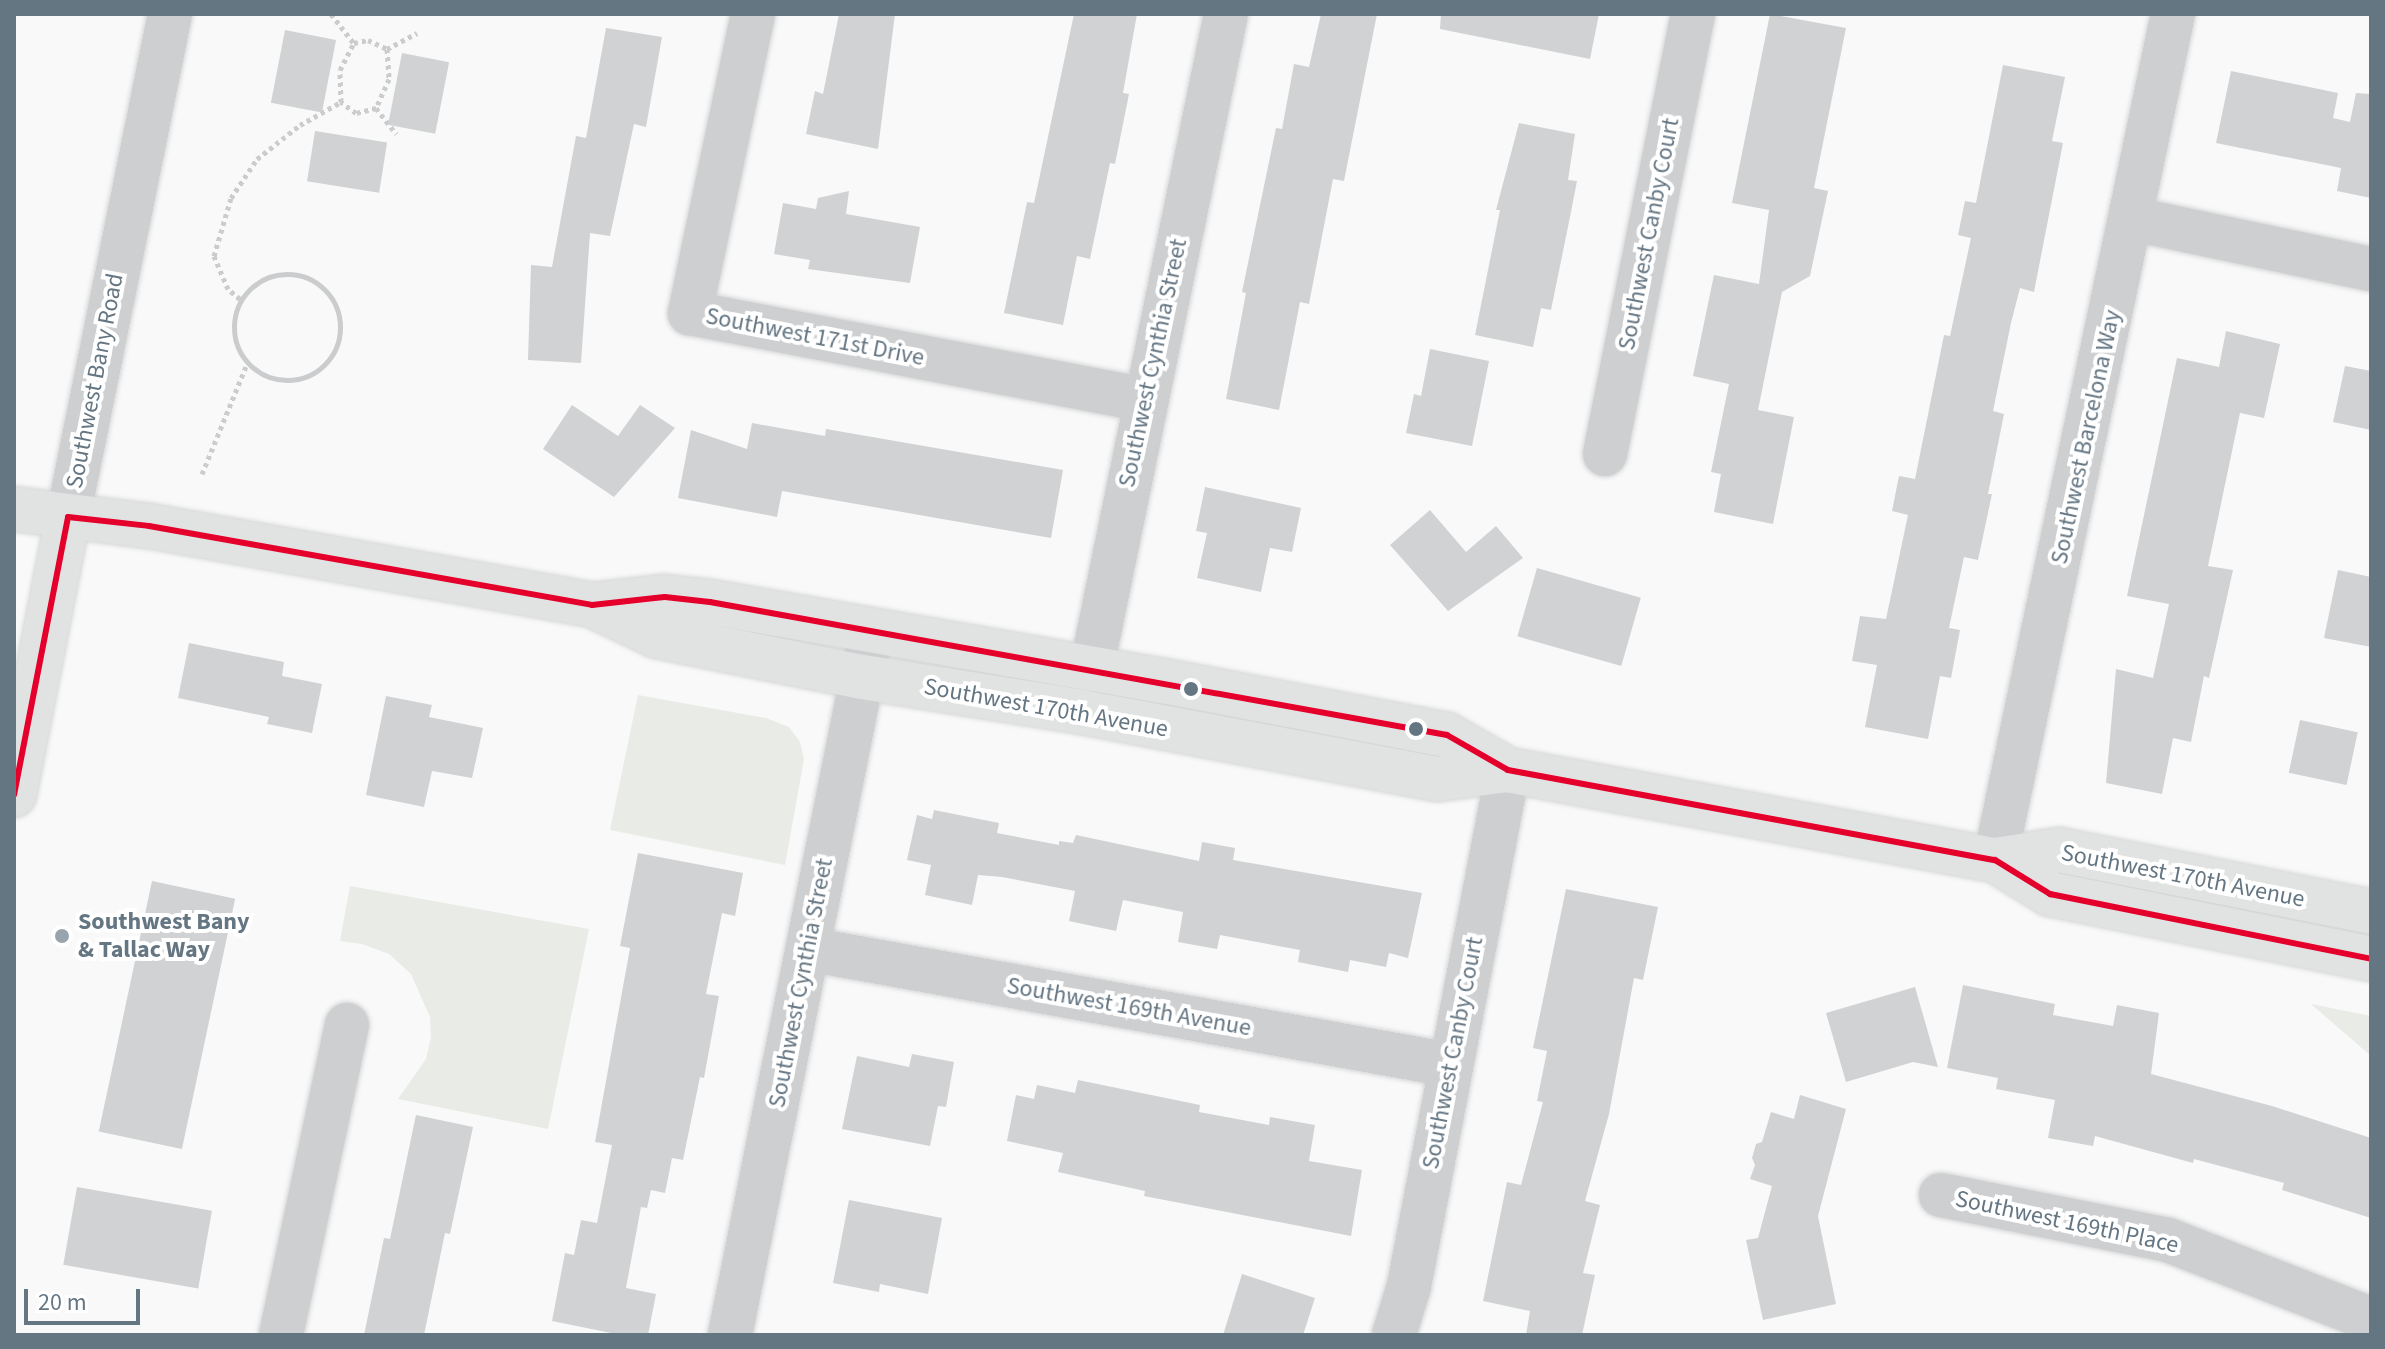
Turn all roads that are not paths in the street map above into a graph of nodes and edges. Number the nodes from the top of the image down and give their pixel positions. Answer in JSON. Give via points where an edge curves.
{"nodes":[{"id":1,"x":170,"y":14,"type":"edge"},
{"id":2,"x":753,"y":14,"type":"edge"},
{"id":3,"x":1226,"y":14,"type":"edge"},
{"id":4,"x":1693,"y":14,"type":"edge"},
{"id":5,"x":2172,"y":14,"type":"edge"},
{"id":6,"x":2133,"y":219,"type":"junction"},
{"id":7,"x":2371,"y":269,"type":"edge"},
{"id":8,"x":1145,"y":400,"type":"junction"},
{"id":9,"x":1605,"y":454,"type":"dead end"},
{"id":10,"x":14,"y":509,"type":"edge"},
{"id":11,"x":68,"y":517,"type":"junction"},
{"id":12,"x":592,"y":605,"type":"junction"},
{"id":13,"x":871,"y":632,"type":"junction"},
{"id":14,"x":1091,"y":670,"type":"junction"},
{"id":15,"x":862,"y":677,"type":"junction"},
{"id":16,"x":1082,"y":712,"type":"junction"},
{"id":17,"x":1508,"y":770,"type":"junction"},
{"id":18,"x":14,"y":795,"type":"edge"},
{"id":19,"x":1995,"y":860,"type":"junction"},
{"id":20,"x":2371,"y":912,"type":"edge"},
{"id":21,"x":808,"y":949,"type":"junction"},
{"id":22,"x":2371,"y":959,"type":"edge"},
{"id":23,"x":347,"y":1025,"type":"dead end"},
{"id":24,"x":1450,"y":1065,"type":"junction"},
{"id":25,"x":1941,"y":1195,"type":"dead end"},
{"id":26,"x":2371,"y":1319,"type":"edge"},
{"id":27,"x":281,"y":1335,"type":"edge"},
{"id":28,"x":730,"y":1335,"type":"edge"},
{"id":29,"x":1394,"y":1335,"type":"edge"}],
"edges":[{"from":1,"to":11,"type":"street","name":"Southwest Bany Road"},
{"from":2,"to":8,"type":"street","name":"Southwest 171st Drive","via":[[690,313]]},
{"from":3,"to":8,"type":"street","name":"Southwest Cynthia Street"},
{"from":4,"to":9,"type":"street","name":"Southwest Canby Court"},
{"from":5,"to":6,"type":"street","name":"Southwest Barcelona Way"},
{"from":6,"to":7,"type":"street"},
{"from":6,"to":19,"type":"street","name":"Southwest Barcelona Way"},
{"from":8,"to":14,"type":"street","name":"Southwest Cynthia Street"},
{"from":10,"to":11,"type":"main road","name":"Southwest 170th Avenue"},
{"from":11,"to":12,"type":"main road","name":"Southwest 170th Avenue","via":[[149,526]]},
{"from":11,"to":18,"type":"main road","name":"Southwest Bany Road"},
{"from":12,"to":13,"type":"main road","name":"Southwest 170th Avenue","via":[[665,597]]},
{"from":12,"to":15,"type":"main road","name":"Southwest 170th Avenue","via":[[657,636]]},
{"from":13,"to":14,"type":"main road","name":"Southwest 170th Avenue"},
{"from":13,"to":15,"type":"street","name":"Southwest Cynthia Street"},
{"from":14,"to":16,"type":"street","name":"Southwest Cynthia Street"},
{"from":14,"to":17,"type":"main road","name":"Southwest 170th Avenue","via":[[1447,735]]},
{"from":15,"to":16,"type":"main road","name":"Southwest 170th Avenue"},
{"from":15,"to":21,"type":"street","name":"Southwest Cynthia Street"},
{"from":16,"to":17,"type":"main road","name":"Southwest 170th Avenue","via":[[1438,779]]},
{"from":17,"to":19,"type":"main road","name":"Southwest 170th Avenue"},
{"from":17,"to":24,"type":"street","name":"Southwest Canby Court"},
{"from":19,"to":20,"type":"main road","name":"Southwest 170th Avenue","via":[[2059,850]]},
{"from":19,"to":22,"type":"main road","name":"Southwest 170th Avenue","via":[[2050,894]]},
{"from":21,"to":24,"type":"street","name":"Southwest 169th Avenue"},
{"from":21,"to":28,"type":"street","name":"Southwest Cynthia Street"},
{"from":23,"to":27,"type":"street"},
{"from":24,"to":29,"type":"street","name":"Southwest Canby Court","via":[[1409,1286]]},
{"from":25,"to":26,"type":"street","name":"Southwest 169th Place","via":[[2168,1240]]}]}
